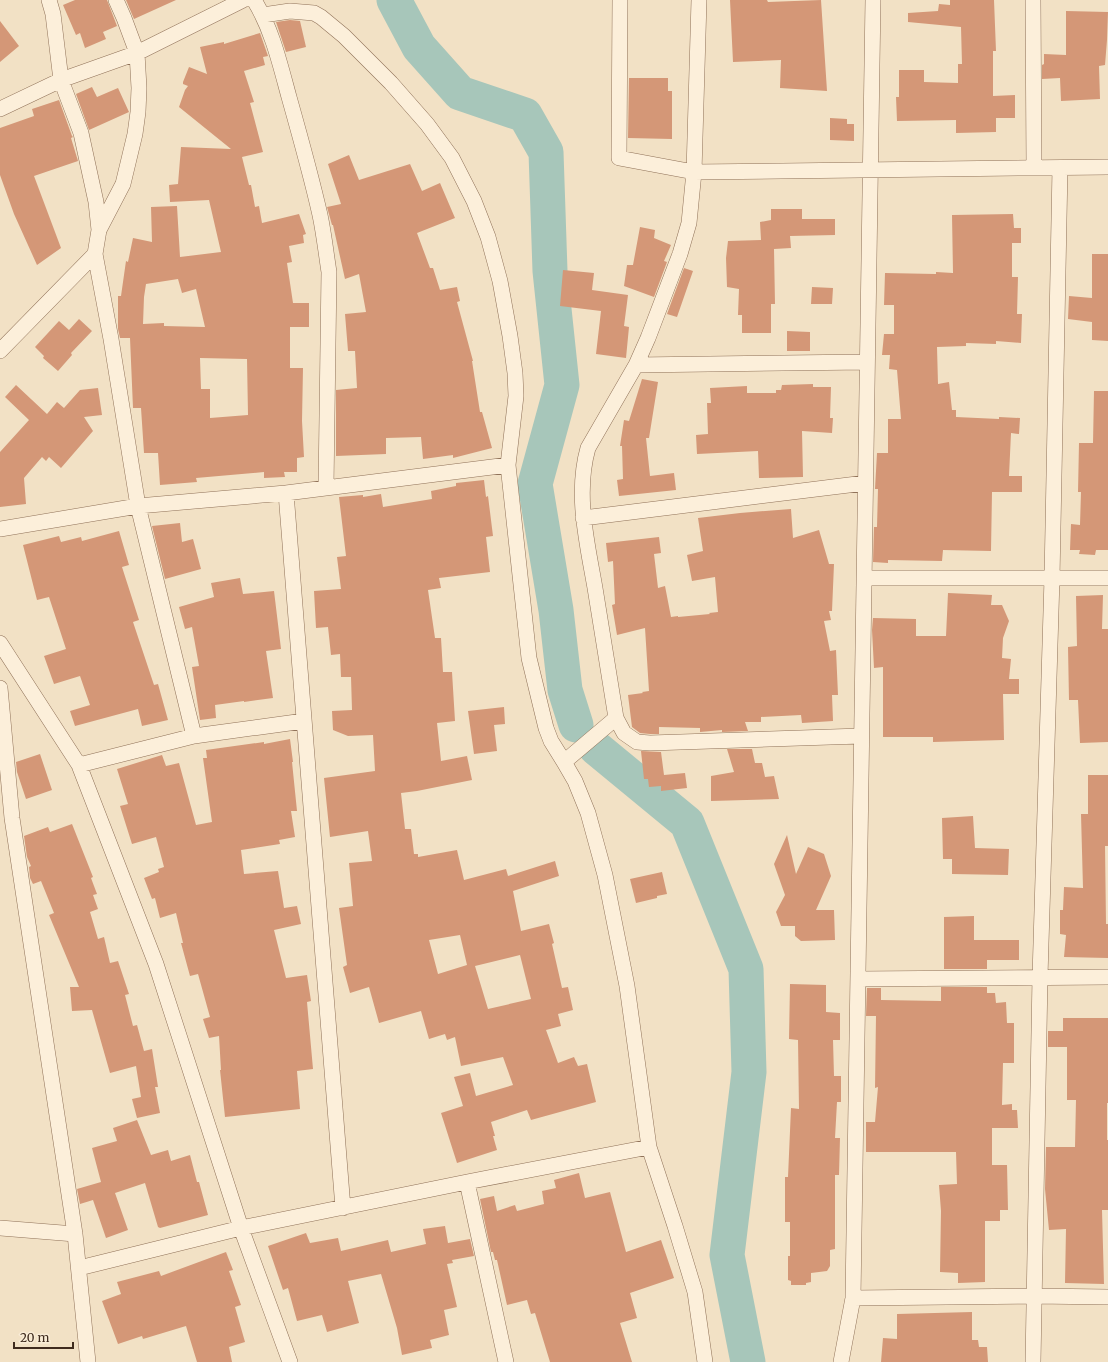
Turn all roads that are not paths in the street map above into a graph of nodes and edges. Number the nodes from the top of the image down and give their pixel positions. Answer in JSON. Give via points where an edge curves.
{"nodes":[{"id":1,"x":49,"y":0,"type":"edge"},
{"id":2,"x":60,"y":0,"type":"edge"},
{"id":3,"x":116,"y":0,"type":"edge"},
{"id":4,"x":243,"y":0,"type":"edge"},
{"id":5,"x":254,"y":0,"type":"edge"},
{"id":6,"x":620,"y":0,"type":"edge"},
{"id":7,"x":699,"y":0,"type":"edge"},
{"id":8,"x":873,"y":0,"type":"edge"},
{"id":9,"x":1033,"y":0,"type":"edge"},
{"id":10,"x":53,"y":14,"type":"junction"},
{"id":11,"x":263,"y":14,"type":"junction"},
{"id":12,"x":137,"y":53,"type":"junction"},
{"id":13,"x":61,"y":80,"type":"junction"},
{"id":14,"x":0,"y":109,"type":"edge"},
{"id":15,"x":1108,"y":167,"type":"edge"},
{"id":16,"x":1034,"y":168,"type":"junction"},
{"id":17,"x":1060,"y":168,"type":"junction"},
{"id":18,"x":870,"y":170,"type":"junction"},
{"id":19,"x":694,"y":172,"type":"junction"},
{"id":20,"x":99,"y":230,"type":"junction"},
{"id":21,"x":95,"y":254,"type":"junction"},
{"id":22,"x":0,"y":351,"type":"edge"},
{"id":23,"x":867,"y":362,"type":"junction"},
{"id":24,"x":636,"y":365,"type":"junction"},
{"id":25,"x":508,"y":465,"type":"junction"},
{"id":26,"x":865,"y":483,"type":"junction"},
{"id":27,"x":326,"y":487,"type":"junction"},
{"id":28,"x":286,"y":493,"type":"junction"},
{"id":29,"x":138,"y":506,"type":"junction"},
{"id":30,"x":583,"y":518,"type":"junction"},
{"id":31,"x":0,"y":529,"type":"edge"},
{"id":32,"x":864,"y":578,"type":"junction"},
{"id":33,"x":1052,"y":578,"type":"junction"},
{"id":34,"x":1108,"y":578,"type":"edge"},
{"id":35,"x":0,"y":643,"type":"edge"},
{"id":36,"x":0,"y":688,"type":"edge"},
{"id":37,"x":616,"y":718,"type":"junction"},
{"id":38,"x":304,"y":721,"type":"junction"},
{"id":39,"x":194,"y":736,"type":"junction"},
{"id":40,"x":862,"y":736,"type":"junction"},
{"id":41,"x":564,"y":762,"type":"junction"},
{"id":42,"x":79,"y":764,"type":"junction"},
{"id":43,"x":1040,"y":977,"type":"junction"},
{"id":44,"x":1108,"y":977,"type":"edge"},
{"id":45,"x":858,"y":979,"type":"junction"},
{"id":46,"x":648,"y":1147,"type":"junction"},
{"id":47,"x":467,"y":1182,"type":"junction"},
{"id":48,"x":343,"y":1208,"type":"junction"},
{"id":49,"x":0,"y":1228,"type":"edge"},
{"id":50,"x":242,"y":1228,"type":"junction"},
{"id":51,"x":75,"y":1234,"type":"junction"},
{"id":52,"x":79,"y":1268,"type":"junction"},
{"id":53,"x":1034,"y":1296,"type":"junction"},
{"id":54,"x":1108,"y":1297,"type":"edge"},
{"id":55,"x":853,"y":1298,"type":"junction"},
{"id":56,"x":88,"y":1362,"type":"edge"},
{"id":57,"x":290,"y":1362,"type":"edge"},
{"id":58,"x":506,"y":1362,"type":"edge"},
{"id":59,"x":705,"y":1362,"type":"edge"},
{"id":60,"x":841,"y":1362,"type":"edge"},
{"id":61,"x":1033,"y":1362,"type":"edge"}],
"edges":[{"from":1,"to":10,"type":"street"},
{"from":2,"to":10,"type":"street"},
{"from":3,"to":12,"type":"street"},
{"from":4,"to":12,"type":"street"},
{"from":5,"to":11,"type":"street"},
{"from":6,"to":19,"type":"street","via":[[619,158]]},
{"from":7,"to":19,"type":"street"},
{"from":8,"to":18,"type":"street"},
{"from":9,"to":16,"type":"street"},
{"from":10,"to":13,"type":"street"},
{"from":11,"to":25,"type":"street","via":[[303,11],[321,17],[391,82],[428,124],[452,158],[474,201],[488,237],[500,281],[510,336],[516,396]]},
{"from":11,"to":27,"type":"street","via":[[310,176],[320,216],[329,272]]},
{"from":12,"to":13,"type":"street"},
{"from":12,"to":20,"type":"street","via":[[139,88],[135,134],[123,184]]},
{"from":13,"to":14,"type":"street"},
{"from":13,"to":20,"type":"street","via":[[81,133],[96,202]]},
{"from":15,"to":17,"type":"street"},
{"from":16,"to":17,"type":"street"},
{"from":16,"to":18,"type":"street"},
{"from":17,"to":33,"type":"street"},
{"from":18,"to":19,"type":"street"},
{"from":18,"to":23,"type":"street"},
{"from":19,"to":24,"type":"street","via":[[689,223],[680,254]]},
{"from":20,"to":21,"type":"street"},
{"from":21,"to":22,"type":"street"},
{"from":21,"to":29,"type":"street"},
{"from":23,"to":24,"type":"street"},
{"from":23,"to":26,"type":"street"},
{"from":24,"to":30,"type":"street","via":[[588,448],[582,482]]},
{"from":25,"to":27,"type":"street"},
{"from":25,"to":41,"type":"street","via":[[529,658],[546,728]]},
{"from":26,"to":30,"type":"street"},
{"from":26,"to":32,"type":"street"},
{"from":27,"to":28,"type":"street"},
{"from":28,"to":29,"type":"street"},
{"from":28,"to":38,"type":"street"},
{"from":29,"to":31,"type":"street"},
{"from":29,"to":39,"type":"street"},
{"from":30,"to":37,"type":"street"},
{"from":32,"to":33,"type":"street"},
{"from":32,"to":40,"type":"street"},
{"from":33,"to":34,"type":"street"},
{"from":33,"to":43,"type":"street"},
{"from":35,"to":42,"type":"street"},
{"from":36,"to":51,"type":"street","via":[[12,818]]},
{"from":37,"to":40,"type":"street","via":[[624,733],[637,742],[650,743]]},
{"from":37,"to":41,"type":"street"},
{"from":38,"to":39,"type":"street"},
{"from":38,"to":48,"type":"street"},
{"from":39,"to":42,"type":"street"},
{"from":40,"to":45,"type":"street"},
{"from":41,"to":46,"type":"street","via":[[588,813],[605,875],[627,986]]},
{"from":42,"to":50,"type":"street","via":[[156,964]]},
{"from":43,"to":44,"type":"street"},
{"from":43,"to":45,"type":"street"},
{"from":43,"to":53,"type":"street"},
{"from":45,"to":55,"type":"street"},
{"from":46,"to":47,"type":"street"},
{"from":46,"to":59,"type":"street","via":[[695,1292]]},
{"from":47,"to":48,"type":"street"},
{"from":47,"to":58,"type":"street"},
{"from":48,"to":50,"type":"street"},
{"from":49,"to":51,"type":"street"},
{"from":50,"to":52,"type":"street"},
{"from":50,"to":57,"type":"street"},
{"from":51,"to":52,"type":"street"},
{"from":52,"to":56,"type":"street"},
{"from":53,"to":54,"type":"street"},
{"from":53,"to":55,"type":"street"},
{"from":53,"to":61,"type":"street"},
{"from":55,"to":60,"type":"street"}]}
